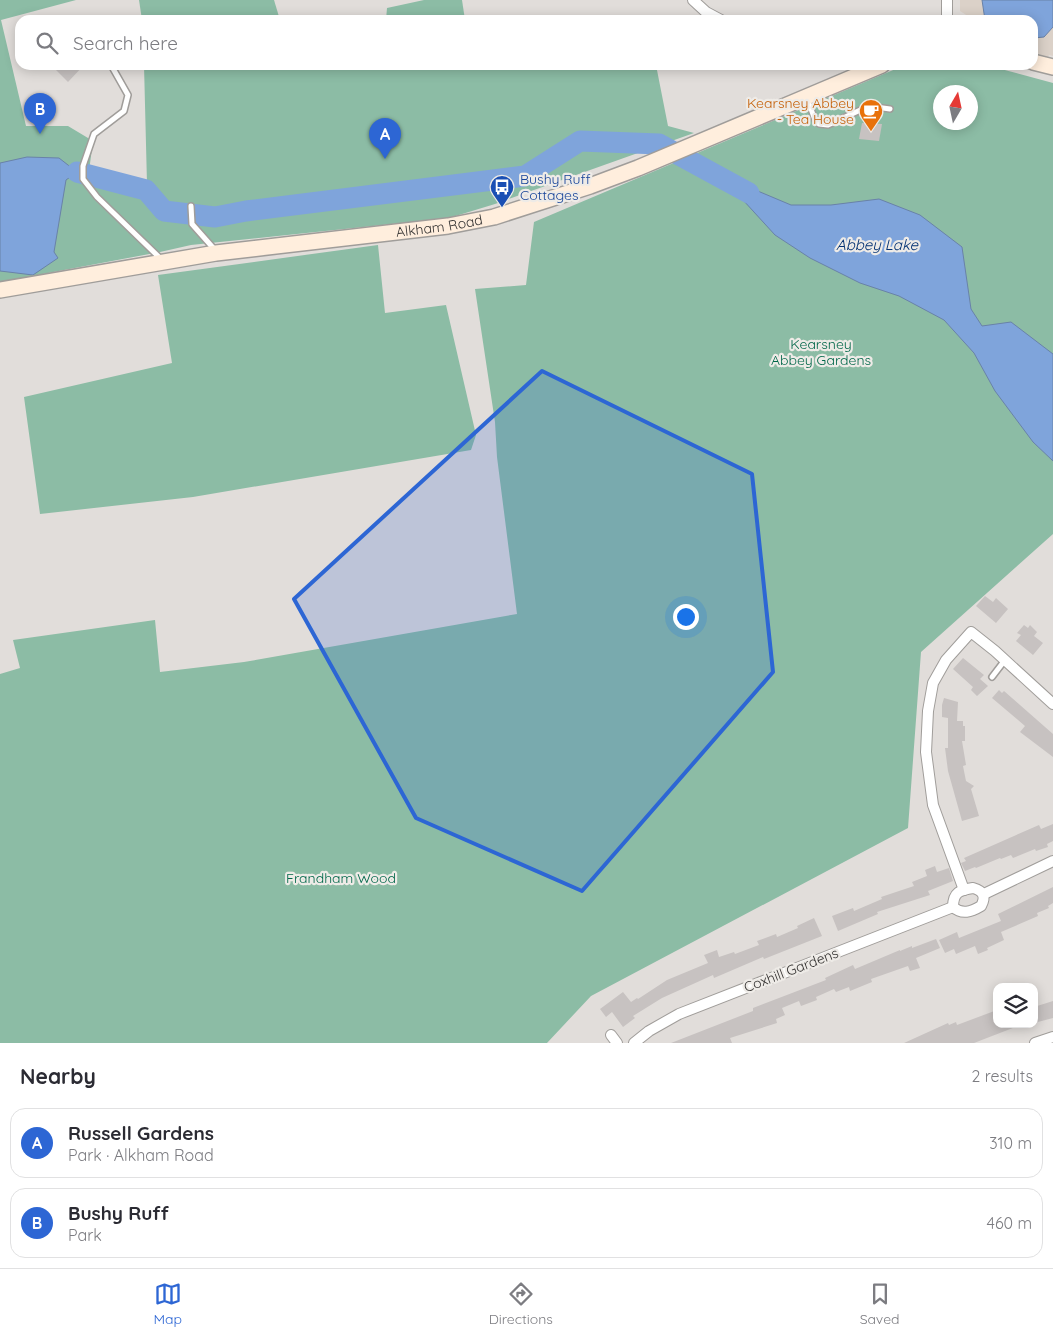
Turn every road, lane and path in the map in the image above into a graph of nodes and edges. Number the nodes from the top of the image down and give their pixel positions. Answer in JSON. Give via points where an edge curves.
{"nodes":[{"id":1,"x":693,"y":0,"type":"edge"},
{"id":2,"x":946,"y":0,"type":"edge"},
{"id":3,"x":712,"y":15,"type":"edge"},
{"id":4,"x":947,"y":15,"type":"edge"},
{"id":5,"x":1038,"y":63,"type":"edge"},
{"id":6,"x":1053,"y":67,"type":"edge"},
{"id":7,"x":113,"y":70,"type":"edge"},
{"id":8,"x":870,"y":70,"type":"edge"},
{"id":9,"x":807,"y":97,"type":"junction"},
{"id":10,"x":890,"y":109,"type":"dead end"},
{"id":11,"x":190,"y":206,"type":"dead end"},
{"id":12,"x":216,"y":253,"type":"junction"},
{"id":13,"x":164,"y":262,"type":"junction"},
{"id":14,"x":0,"y":290,"type":"edge"},
{"id":15,"x":1005,"y":660,"type":"junction"},
{"id":16,"x":992,"y":677,"type":"dead end"},
{"id":17,"x":1053,"y":704,"type":"edge"},
{"id":18,"x":1053,"y":861,"type":"edge"},
{"id":19,"x":964,"y":890,"type":"junction"},
{"id":20,"x":984,"y":894,"type":"junction"},
{"id":21,"x":953,"y":907,"type":"junction"},
{"id":22,"x":1053,"y":1036,"type":"edge"},
{"id":23,"x":634,"y":1043,"type":"edge"},
{"id":24,"x":1035,"y":1043,"type":"edge"}],
"edges":[{"from":1,"to":3,"type":"street"},
{"from":2,"to":4,"type":"street"},
{"from":5,"to":6,"type":"street"},
{"from":7,"to":13,"type":"lane","via":[[128,95],[124,111],[94,134],[83,166],[83,179],[97,197]]},
{"from":8,"to":9,"type":"street","name":"Alkham Road"},
{"from":9,"to":10,"type":"lane","via":[[819,124],[828,125],[869,106]]},
{"from":9,"to":12,"type":"street","name":"Alkham Road","via":[[638,168],[485,219]]},
{"from":11,"to":12,"type":"lane","via":[[192,224]]},
{"from":12,"to":13,"type":"street","name":"Alkham Road"},
{"from":13,"to":14,"type":"street","name":"Alkham Road"},
{"from":15,"to":16,"type":"lane"},
{"from":15,"to":17,"type":"street"},
{"from":15,"to":19,"type":"street","via":[[971,632],[946,660],[933,683],[928,711],[926,752],[933,805]]},
{"from":18,"to":20,"type":"street","name":"Coxhill Gardens"},
{"from":19,"to":20,"type":"street","via":[[974,888]]},
{"from":19,"to":21,"type":"street","via":[[953,898]]},
{"from":20,"to":21,"type":"street","name":"Coxhill Gardens","via":[[981,906],[974,910],[963,913]]},
{"from":21,"to":23,"type":"street","name":"Coxhill Gardens","via":[[679,1014]]},
{"from":22,"to":24,"type":"street"}]}
